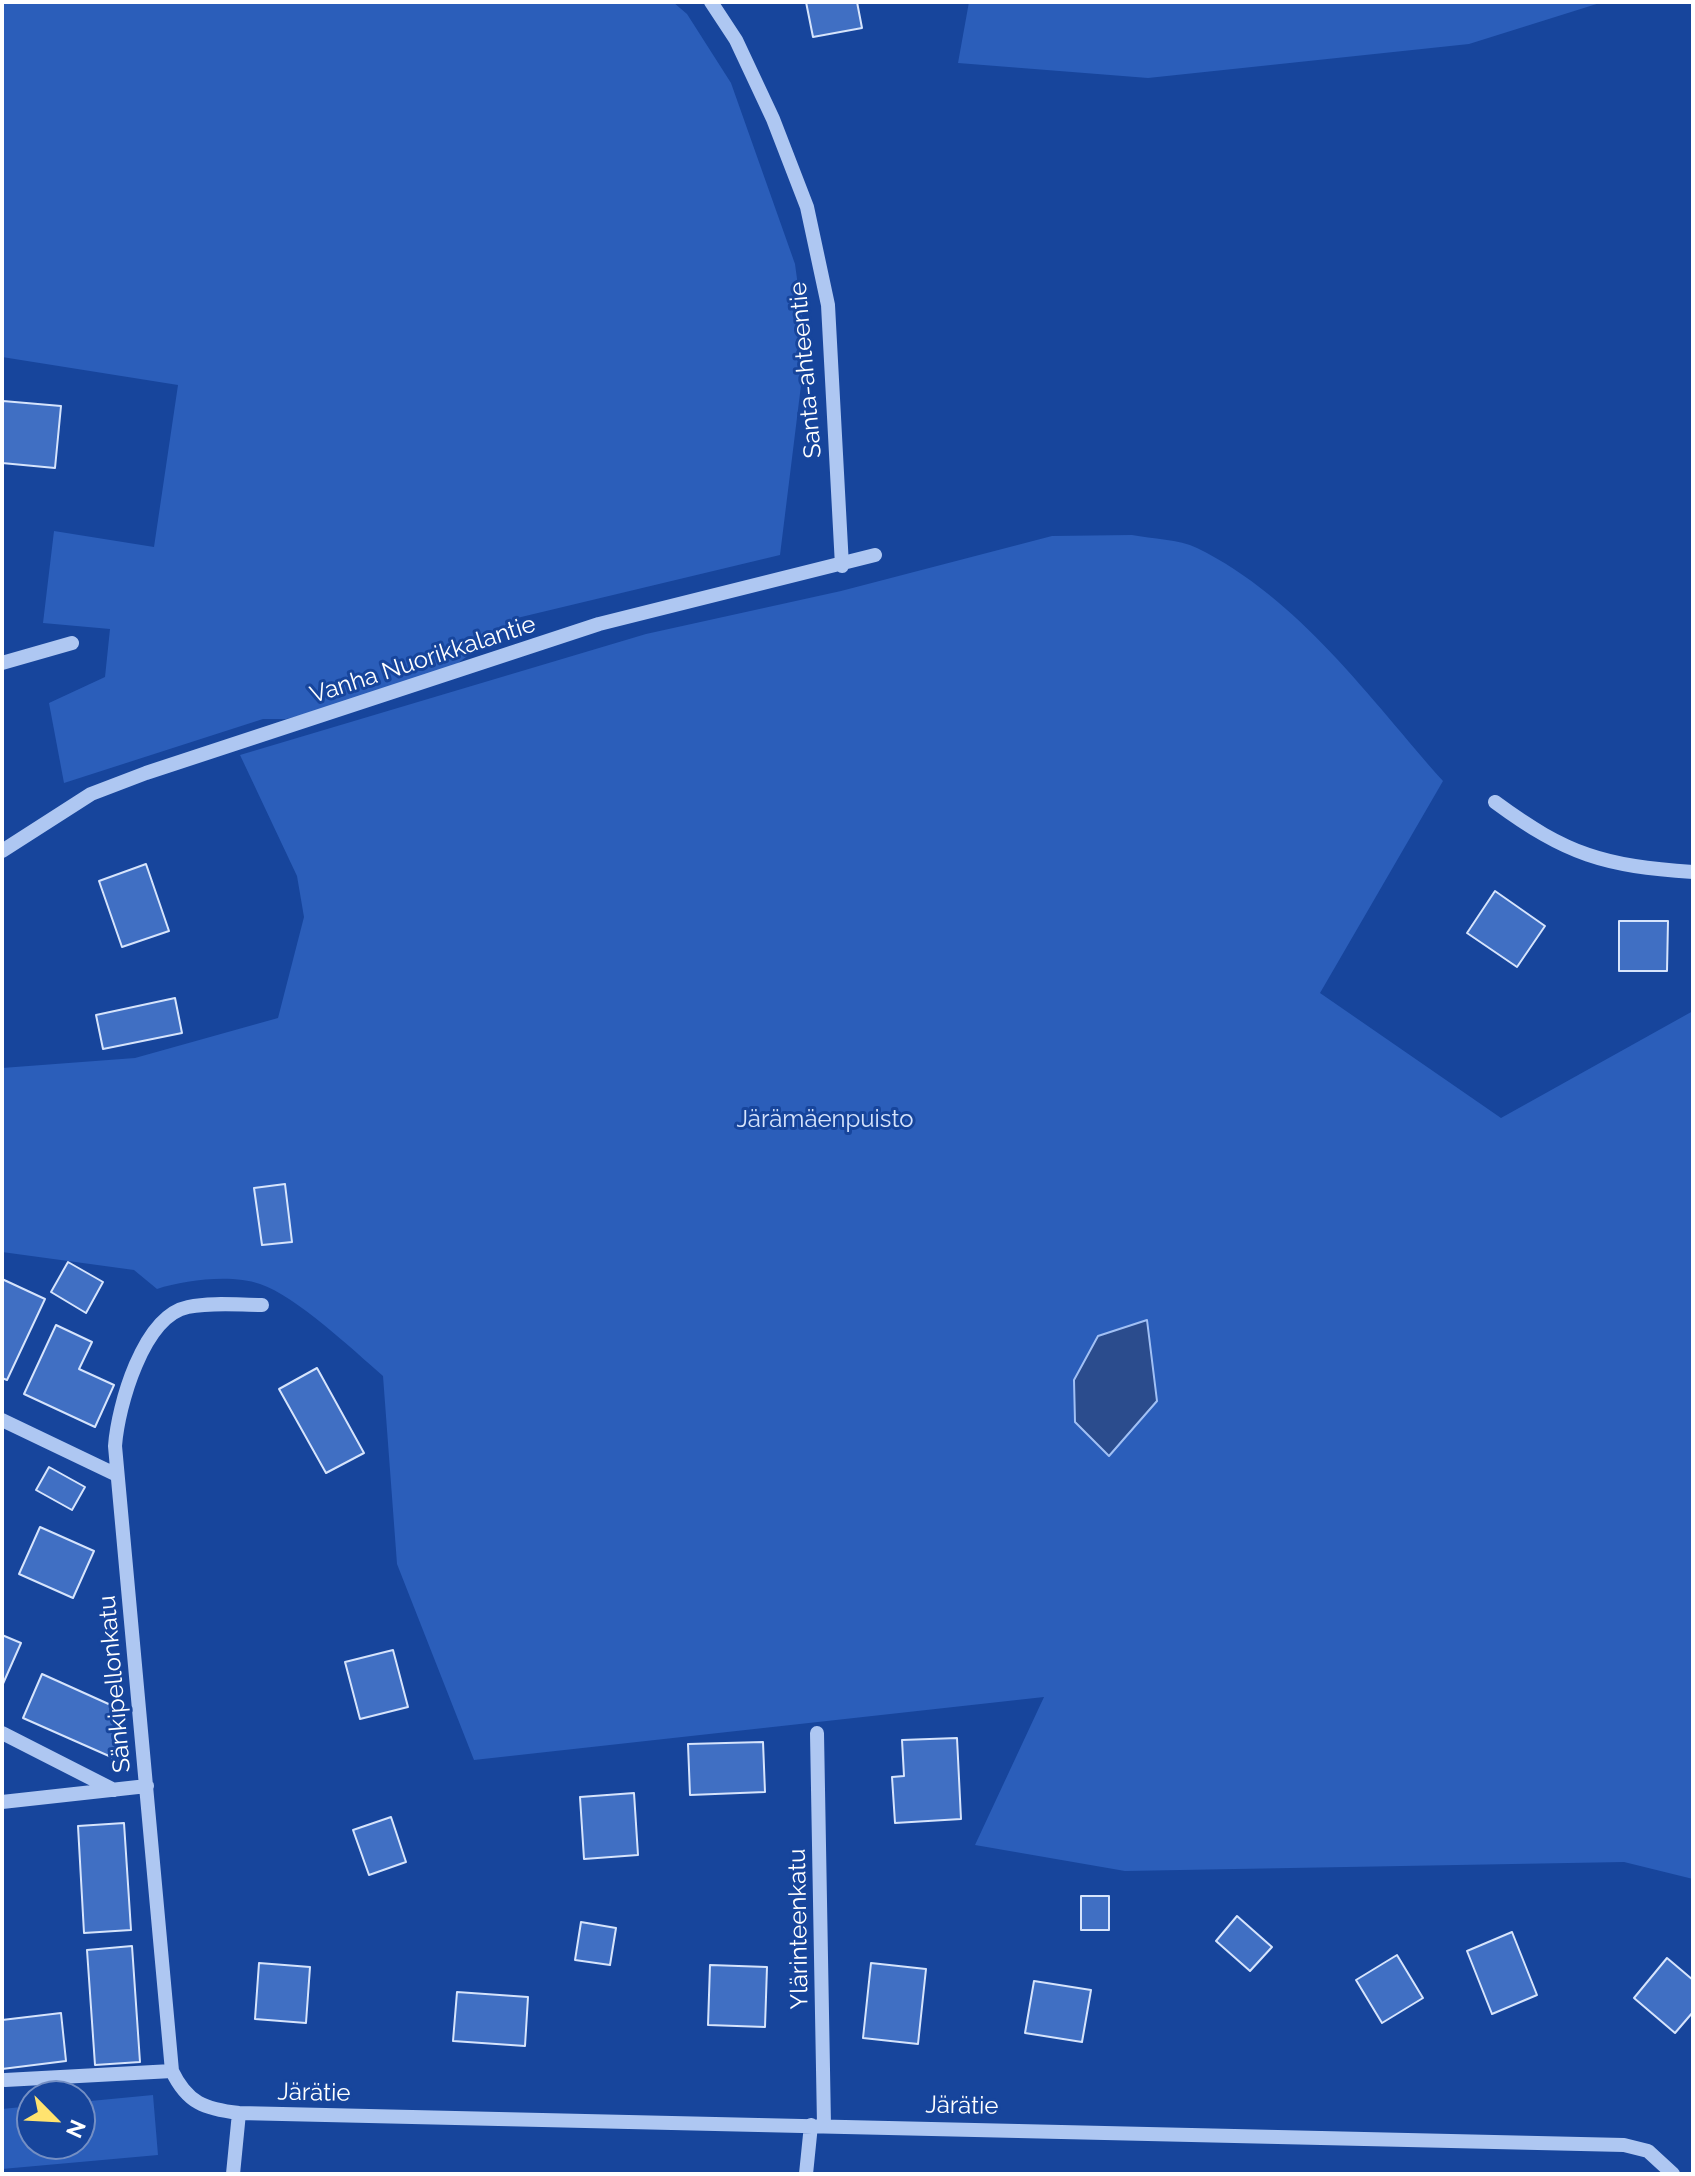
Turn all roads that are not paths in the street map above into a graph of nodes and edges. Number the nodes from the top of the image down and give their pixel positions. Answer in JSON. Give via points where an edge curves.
{"nodes":[{"id":1,"x":711,"y":2,"type":"edge"},
{"id":2,"x":875,"y":555,"type":"dead end"},
{"id":3,"x":842,"y":566,"type":"junction"},
{"id":4,"x":72,"y":643,"type":"dead end"},
{"id":5,"x":2,"y":663,"type":"edge"},
{"id":6,"x":1495,"y":802,"type":"dead end"},
{"id":7,"x":2,"y":851,"type":"edge"},
{"id":8,"x":1693,"y":872,"type":"edge"},
{"id":9,"x":262,"y":1305,"type":"dead end"},
{"id":10,"x":2,"y":1420,"type":"edge"},
{"id":11,"x":117,"y":1475,"type":"junction"},
{"id":12,"x":2,"y":1733,"type":"edge"},
{"id":13,"x":817,"y":1733,"type":"dead end"},
{"id":14,"x":147,"y":1786,"type":"junction"},
{"id":15,"x":115,"y":1790,"type":"junction"},
{"id":16,"x":2,"y":1802,"type":"edge"},
{"id":17,"x":172,"y":2071,"type":"junction"},
{"id":18,"x":5,"y":2080,"type":"dead end"},
{"id":19,"x":239,"y":2113,"type":"junction"},
{"id":20,"x":817,"y":2125,"type":"junction"},
{"id":21,"x":233,"y":2174,"type":"edge"},
{"id":22,"x":806,"y":2174,"type":"edge"},
{"id":23,"x":1673,"y":2174,"type":"edge"}],
"edges":[{"from":1,"to":3,"type":"street","name":"Santa-ahteentie","via":[[736,40],[773,119],[807,207],[828,305]]},
{"from":2,"to":3,"type":"street","name":"Vanha Nuorikkalantie"},
{"from":3,"to":7,"type":"street","name":"Vanha Nuorikkalantie","via":[[599,624],[146,773],[91,794]]},
{"from":4,"to":5,"type":"street"},
{"from":6,"to":8,"type":"street","via":[[1575,853],[1611,864]]},
{"from":9,"to":11,"type":"street","name":"Sänkipellonkatu","via":[[188,1307],[168,1315],[125,1391],[116,1433]]},
{"from":10,"to":11,"type":"street"},
{"from":11,"to":14,"type":"street","name":"Sänkipellonkatu"},
{"from":12,"to":15,"type":"street"},
{"from":13,"to":20,"type":"street","name":"Ylärinteenkatu"},
{"from":14,"to":15,"type":"street"},
{"from":14,"to":17,"type":"street","name":"Sänkipellonkatu"},
{"from":15,"to":16,"type":"street"},
{"from":17,"to":18,"type":"street"},
{"from":17,"to":19,"type":"street","via":[[181,2090],[197,2105]]},
{"from":19,"to":20,"type":"street","name":"Järätie"},
{"from":19,"to":21,"type":"street"},
{"from":20,"to":22,"type":"street","name":"Ylärinteenkatu"},
{"from":20,"to":23,"type":"street","name":"Järätie","via":[[1624,2145],[1648,2151]]}]}
